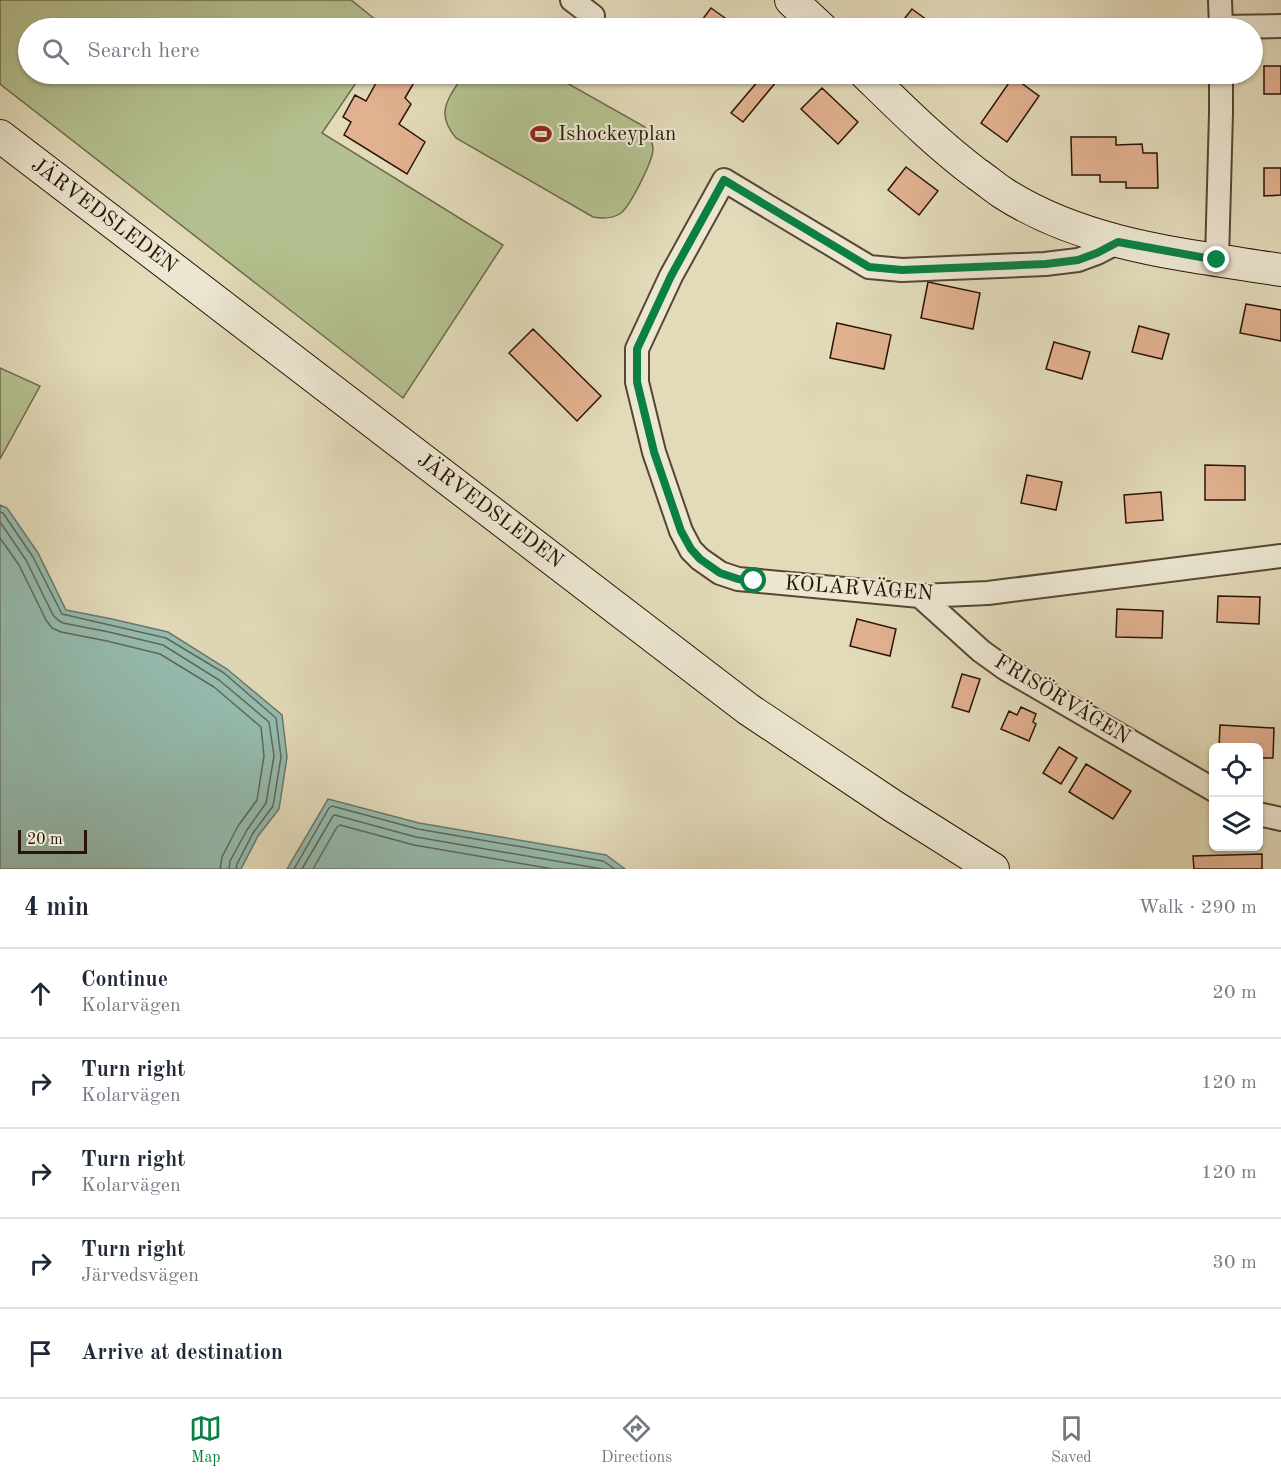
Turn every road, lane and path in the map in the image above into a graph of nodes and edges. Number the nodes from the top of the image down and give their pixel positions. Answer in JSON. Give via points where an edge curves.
{"nodes":[{"id":1,"x":572,"y":0,"type":"edge"},
{"id":2,"x":791,"y":0,"type":"edge"},
{"id":3,"x":1220,"y":0,"type":"edge"},
{"id":4,"x":593,"y":16,"type":"dead end"},
{"id":5,"x":810,"y":18,"type":"edge"},
{"id":6,"x":1221,"y":18,"type":"edge"},
{"id":7,"x":1281,"y":26,"type":"edge"},
{"id":8,"x":1263,"y":27,"type":"edge"},
{"id":9,"x":876,"y":84,"type":"edge"},
{"id":10,"x":1221,"y":84,"type":"edge"},
{"id":11,"x":0,"y":136,"type":"edge"},
{"id":12,"x":1118,"y":242,"type":"junction"},
{"id":13,"x":1217,"y":260,"type":"junction"},
{"id":14,"x":1281,"y":270,"type":"edge"},
{"id":15,"x":1281,"y":556,"type":"edge"},
{"id":16,"x":920,"y":596,"type":"junction"},
{"id":17,"x":1209,"y":787,"type":"edge"},
{"id":18,"x":1263,"y":815,"type":"edge"},
{"id":19,"x":1281,"y":819,"type":"edge"},
{"id":20,"x":993,"y":869,"type":"edge"}],
"edges":[{"from":1,"to":4,"type":"street"},
{"from":2,"to":5,"type":"main road"},
{"from":3,"to":6,"type":"street"},
{"from":7,"to":8,"type":"street"},
{"from":9,"to":12,"type":"main road","via":[[957,159],[1003,193],[1042,214]]},
{"from":10,"to":13,"type":"street"},
{"from":11,"to":20,"type":"main road","name":"JÄRVEDSLEDEN","via":[[748,709]]},
{"from":12,"to":13,"type":"main road"},
{"from":12,"to":16,"type":"street","name":"KOLARVÄGEN","via":[[1078,260],[1046,264],[902,270],[869,267],[724,180],[671,276],[637,349],[637,382],[654,452],[681,531],[700,559],[720,573],[738,579]]},
{"from":13,"to":14,"type":"main road"},
{"from":15,"to":16,"type":"street","name":"KOLARVÄGEN","via":[[987,593]]},
{"from":16,"to":17,"type":"street","name":"FRISÖRVÄGEN","via":[[1005,669]]},
{"from":18,"to":19,"type":"street"}]}
